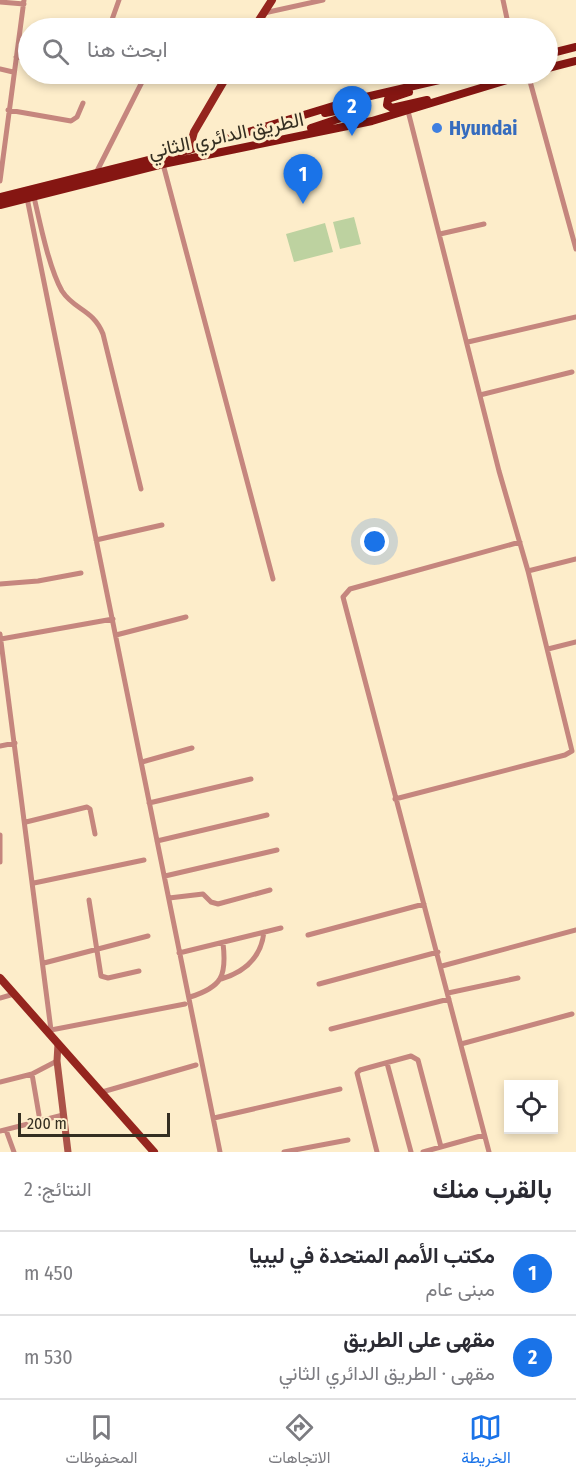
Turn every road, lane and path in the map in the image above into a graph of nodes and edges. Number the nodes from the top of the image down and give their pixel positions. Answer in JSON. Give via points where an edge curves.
{"nodes":[{"id":1,"x":119,"y":0,"type":"edge"},
{"id":2,"x":272,"y":0,"type":"edge"},
{"id":3,"x":323,"y":0,"type":"edge"},
{"id":4,"x":503,"y":0,"type":"edge"},
{"id":5,"x":0,"y":2,"type":"edge"},
{"id":6,"x":24,"y":2,"type":"edge"},
{"id":7,"x":264,"y":13,"type":"junction"},
{"id":8,"x":22,"y":18,"type":"edge"},
{"id":9,"x":113,"y":18,"type":"edge"},
{"id":10,"x":261,"y":18,"type":"edge"},
{"id":11,"x":507,"y":18,"type":"edge"},
{"id":12,"x":18,"y":43,"type":"edge"},
{"id":13,"x":576,"y":47,"type":"edge"},
{"id":14,"x":558,"y":52,"type":"edge"},
{"id":15,"x":16,"y":57,"type":"joint"},
{"id":16,"x":576,"y":61,"type":"edge"},
{"id":17,"x":558,"y":66,"type":"edge"},
{"id":18,"x":0,"y":69,"type":"edge"},
{"id":19,"x":13,"y":72,"type":"junction"},
{"id":20,"x":141,"y":84,"type":"edge"},
{"id":21,"x":222,"y":84,"type":"edge"},
{"id":22,"x":420,"y":84,"type":"edge"},
{"id":23,"x":431,"y":84,"type":"edge"},
{"id":24,"x":486,"y":84,"type":"edge"},
{"id":25,"x":490,"y":84,"type":"edge"},
{"id":26,"x":530,"y":84,"type":"edge"},
{"id":27,"x":83,"y":103,"type":"dead end"},
{"id":28,"x":8,"y":110,"type":"junction"},
{"id":29,"x":408,"y":111,"type":"junction"},
{"id":30,"x":288,"y":121,"type":"junction"},
{"id":31,"x":3,"y":124,"type":"edge"},
{"id":32,"x":256,"y":143,"type":"junction"},
{"id":33,"x":189,"y":150,"type":"junction"},
{"id":34,"x":163,"y":164,"type":"junction"},
{"id":35,"x":96,"y":173,"type":"junction"},
{"id":36,"x":0,"y":181,"type":"edge"},
{"id":37,"x":0,"y":197,"type":"edge"},
{"id":38,"x":31,"y":198,"type":"junction"},
{"id":39,"x":0,"y":205,"type":"edge"},
{"id":40,"x":484,"y":224,"type":"dead end"},
{"id":41,"x":440,"y":234,"type":"junction"},
{"id":42,"x":576,"y":249,"type":"edge"},
{"id":43,"x":576,"y":317,"type":"edge"},
{"id":44,"x":468,"y":342,"type":"junction"},
{"id":45,"x":572,"y":372,"type":"dead end"},
{"id":46,"x":480,"y":395,"type":"junction"},
{"id":47,"x":141,"y":489,"type":"dead end"},
{"id":48,"x":162,"y":525,"type":"dead end"},
{"id":49,"x":96,"y":540,"type":"junction"},
{"id":50,"x":520,"y":542,"type":"junction"},
{"id":51,"x":576,"y":559,"type":"edge"},
{"id":52,"x":528,"y":571,"type":"junction"},
{"id":53,"x":81,"y":573,"type":"dead end"},
{"id":54,"x":273,"y":579,"type":"dead end"},
{"id":55,"x":0,"y":584,"type":"edge"},
{"id":56,"x":186,"y":618,"type":"dead end"},
{"id":57,"x":113,"y":619,"type":"junction"},
{"id":58,"x":0,"y":634,"type":"edge"},
{"id":59,"x":117,"y":635,"type":"junction"},
{"id":60,"x":1,"y":639,"type":"edge"},
{"id":61,"x":576,"y":642,"type":"edge"},
{"id":62,"x":548,"y":649,"type":"junction"},
{"id":63,"x":9,"y":697,"type":"junction"},
{"id":64,"x":0,"y":699,"type":"edge"},
{"id":65,"x":15,"y":743,"type":"junction"},
{"id":66,"x":0,"y":746,"type":"edge"},
{"id":67,"x":192,"y":748,"type":"dead end"},
{"id":68,"x":142,"y":762,"type":"junction"},
{"id":69,"x":251,"y":779,"type":"dead end"},
{"id":70,"x":395,"y":799,"type":"junction"},
{"id":71,"x":149,"y":804,"type":"junction"},
{"id":72,"x":267,"y":815,"type":"dead end"},
{"id":73,"x":26,"y":822,"type":"junction"},
{"id":74,"x":95,"y":834,"type":"dead end"},
{"id":75,"x":0,"y":835,"type":"edge"},
{"id":76,"x":157,"y":841,"type":"junction"},
{"id":77,"x":277,"y":850,"type":"dead end"},
{"id":78,"x":144,"y":860,"type":"dead end"},
{"id":79,"x":0,"y":862,"type":"edge"},
{"id":80,"x":165,"y":876,"type":"junction"},
{"id":81,"x":34,"y":883,"type":"junction"},
{"id":82,"x":270,"y":890,"type":"dead end"},
{"id":83,"x":169,"y":898,"type":"junction"},
{"id":84,"x":89,"y":900,"type":"dead end"},
{"id":85,"x":424,"y":904,"type":"junction"},
{"id":86,"x":281,"y":928,"type":"dead end"},
{"id":87,"x":576,"y":930,"type":"edge"},
{"id":88,"x":264,"y":932,"type":"junction"},
{"id":89,"x":308,"y":935,"type":"dead end"},
{"id":90,"x":148,"y":936,"type":"dead end"},
{"id":91,"x":223,"y":943,"type":"junction"},
{"id":92,"x":97,"y":950,"type":"junction"},
{"id":93,"x":438,"y":952,"type":"junction"},
{"id":94,"x":179,"y":953,"type":"junction"},
{"id":95,"x":44,"y":963,"type":"junction"},
{"id":96,"x":442,"y":966,"type":"junction"},
{"id":97,"x":139,"y":971,"type":"dead end"},
{"id":98,"x":0,"y":978,"type":"edge"},
{"id":99,"x":518,"y":978,"type":"dead end"},
{"id":100,"x":221,"y":979,"type":"junction"},
{"id":101,"x":319,"y":984,"type":"dead end"},
{"id":102,"x":14,"y":994,"type":"junction"},
{"id":103,"x":448,"y":996,"type":"junction"},
{"id":104,"x":190,"y":997,"type":"junction"},
{"id":105,"x":0,"y":998,"type":"edge"},
{"id":106,"x":185,"y":1004,"type":"dead end"},
{"id":107,"x":572,"y":1014,"type":"dead end"},
{"id":108,"x":331,"y":1029,"type":"dead end"},
{"id":109,"x":50,"y":1032,"type":"junction"},
{"id":110,"x":58,"y":1044,"type":"junction"},
{"id":111,"x":461,"y":1044,"type":"junction"},
{"id":112,"x":57,"y":1061,"type":"junction"},
{"id":113,"x":387,"y":1063,"type":"junction"},
{"id":114,"x":196,"y":1065,"type":"dead end"},
{"id":115,"x":32,"y":1074,"type":"junction"},
{"id":116,"x":0,"y":1082,"type":"edge"},
{"id":117,"x":340,"y":1089,"type":"dead end"},
{"id":118,"x":102,"y":1092,"type":"junction"},
{"id":119,"x":39,"y":1115,"type":"dead end"},
{"id":120,"x":63,"y":1115,"type":"junction"},
{"id":121,"x":214,"y":1118,"type":"junction"},
{"id":122,"x":3,"y":1130,"type":"edge"},
{"id":123,"x":484,"y":1135,"type":"junction"},
{"id":124,"x":348,"y":1140,"type":"dead end"},
{"id":125,"x":441,"y":1147,"type":"junction"},
{"id":126,"x":14,"y":1152,"type":"edge"},
{"id":127,"x":68,"y":1152,"type":"edge"},
{"id":128,"x":154,"y":1152,"type":"edge"},
{"id":129,"x":220,"y":1152,"type":"edge"},
{"id":130,"x":285,"y":1152,"type":"edge"},
{"id":131,"x":377,"y":1152,"type":"edge"},
{"id":132,"x":411,"y":1152,"type":"edge"},
{"id":133,"x":423,"y":1152,"type":"edge"},
{"id":134,"x":489,"y":1152,"type":"edge"}],
"edges":[{"from":1,"to":9,"type":"street"},
{"from":2,"to":7,"type":"main road"},
{"from":3,"to":7,"type":"street"},
{"from":4,"to":11,"type":"street"},
{"from":5,"to":6,"type":"street"},
{"from":6,"to":8,"type":"street"},
{"from":7,"to":10,"type":"main road"},
{"from":12,"to":15,"type":"street"},
{"from":13,"to":14,"type":"highway"},
{"from":15,"to":19,"type":"street"},
{"from":16,"to":17,"type":"highway"},
{"from":18,"to":19,"type":"street"},
{"from":19,"to":28,"type":"street"},
{"from":20,"to":35,"type":"street"},
{"from":21,"to":33,"type":"main road","via":[[194,132]]},
{"from":22,"to":30,"type":"highway","name":"الطريق الدائري الثاني"},
{"from":23,"to":24,"type":"highway","via":[[388,99],[386,104],[392,108],[413,104]]},
{"from":25,"to":29,"type":"highway","name":"الطريق الدائري الثاني"},
{"from":26,"to":42,"type":"street"},
{"from":27,"to":28,"type":"street","via":[[71,121]]},
{"from":28,"to":31,"type":"street"},
{"from":29,"to":32,"type":"highway","name":"الطريق الدائري الثاني"},
{"from":29,"to":41,"type":"street"},
{"from":30,"to":32,"type":"highway","via":[[336,110],[344,114],[337,122]]},
{"from":30,"to":33,"type":"highway","name":"الطريق الدائري الثاني"},
{"from":31,"to":36,"type":"street"},
{"from":32,"to":34,"type":"highway","name":"الطريق الدائري الثاني"},
{"from":33,"to":35,"type":"highway","name":"الطريق الدائري الثاني"},
{"from":34,"to":38,"type":"highway","name":"الطريق الدائري الثاني"},
{"from":34,"to":54,"type":"street"},
{"from":35,"to":37,"type":"highway","name":"الطريق الدائري الثاني"},
{"from":38,"to":39,"type":"highway","name":"الطريق الدائري الثاني"},
{"from":38,"to":47,"type":"street","via":[[61,288],[68,298],[92,314],[103,334]]},
{"from":38,"to":49,"type":"street"},
{"from":40,"to":41,"type":"street"},
{"from":41,"to":44,"type":"street"},
{"from":43,"to":44,"type":"street"},
{"from":44,"to":46,"type":"street"},
{"from":45,"to":46,"type":"street"},
{"from":46,"to":50,"type":"street"},
{"from":48,"to":49,"type":"street"},
{"from":49,"to":57,"type":"street"},
{"from":50,"to":52,"type":"street"},
{"from":50,"to":70,"type":"street","via":[[345,592],[343,598]]},
{"from":51,"to":52,"type":"street"},
{"from":52,"to":62,"type":"street"},
{"from":53,"to":55,"type":"street"},
{"from":56,"to":59,"type":"street"},
{"from":57,"to":59,"type":"street"},
{"from":57,"to":60,"type":"street"},
{"from":58,"to":60,"type":"street"},
{"from":59,"to":68,"type":"street"},
{"from":60,"to":63,"type":"street"},
{"from":61,"to":62,"type":"street"},
{"from":62,"to":70,"type":"street","via":[[573,747],[569,754]]},
{"from":63,"to":64,"type":"street"},
{"from":63,"to":65,"type":"street"},
{"from":65,"to":66,"type":"street"},
{"from":65,"to":73,"type":"street"},
{"from":67,"to":68,"type":"street"},
{"from":68,"to":71,"type":"street"},
{"from":69,"to":71,"type":"street"},
{"from":70,"to":85,"type":"street"},
{"from":71,"to":76,"type":"street"},
{"from":72,"to":76,"type":"street"},
{"from":73,"to":74,"type":"street","via":[[87,807]]},
{"from":73,"to":81,"type":"street"},
{"from":75,"to":79,"type":"street"},
{"from":76,"to":80,"type":"street"},
{"from":77,"to":80,"type":"street"},
{"from":78,"to":81,"type":"street"},
{"from":80,"to":83,"type":"street"},
{"from":81,"to":95,"type":"street"},
{"from":82,"to":83,"type":"street","via":[[218,904],[203,894]]},
{"from":83,"to":94,"type":"street"},
{"from":84,"to":92,"type":"street"},
{"from":85,"to":89,"type":"street"},
{"from":85,"to":93,"type":"street"},
{"from":86,"to":88,"type":"street"},
{"from":87,"to":96,"type":"street"},
{"from":88,"to":91,"type":"street"},
{"from":88,"to":100,"type":"street","via":[[263,944],[249,966]]},
{"from":90,"to":92,"type":"street"},
{"from":91,"to":94,"type":"street"},
{"from":91,"to":100,"type":"street"},
{"from":92,"to":95,"type":"street"},
{"from":92,"to":97,"type":"street","via":[[103,978]]},
{"from":93,"to":96,"type":"street"},
{"from":93,"to":101,"type":"street"},
{"from":94,"to":104,"type":"street"},
{"from":95,"to":109,"type":"street"},
{"from":96,"to":103,"type":"street"},
{"from":98,"to":102,"type":"main road"},
{"from":99,"to":103,"type":"street"},
{"from":100,"to":104,"type":"street","via":[[210,991]]},
{"from":102,"to":105,"type":"street"},
{"from":102,"to":109,"type":"main road"},
{"from":103,"to":108,"type":"street"},
{"from":103,"to":111,"type":"street"},
{"from":104,"to":121,"type":"street"},
{"from":106,"to":109,"type":"street"},
{"from":107,"to":111,"type":"street"},
{"from":109,"to":110,"type":"main road"},
{"from":110,"to":112,"type":"main road"},
{"from":110,"to":118,"type":"main road"},
{"from":111,"to":123,"type":"street"},
{"from":112,"to":115,"type":"street"},
{"from":112,"to":120,"type":"main road"},
{"from":113,"to":125,"type":"street","via":[[417,1057]]},
{"from":113,"to":131,"type":"street","via":[[357,1073]]},
{"from":113,"to":132,"type":"street"},
{"from":114,"to":118,"type":"street"},
{"from":115,"to":116,"type":"street"},
{"from":115,"to":119,"type":"street"},
{"from":117,"to":121,"type":"street"},
{"from":118,"to":128,"type":"main road"},
{"from":120,"to":122,"type":"street"},
{"from":120,"to":127,"type":"main road"},
{"from":121,"to":129,"type":"street"},
{"from":122,"to":126,"type":"street"},
{"from":123,"to":125,"type":"street"},
{"from":123,"to":134,"type":"street"},
{"from":124,"to":130,"type":"street"},
{"from":125,"to":133,"type":"street"}]}
